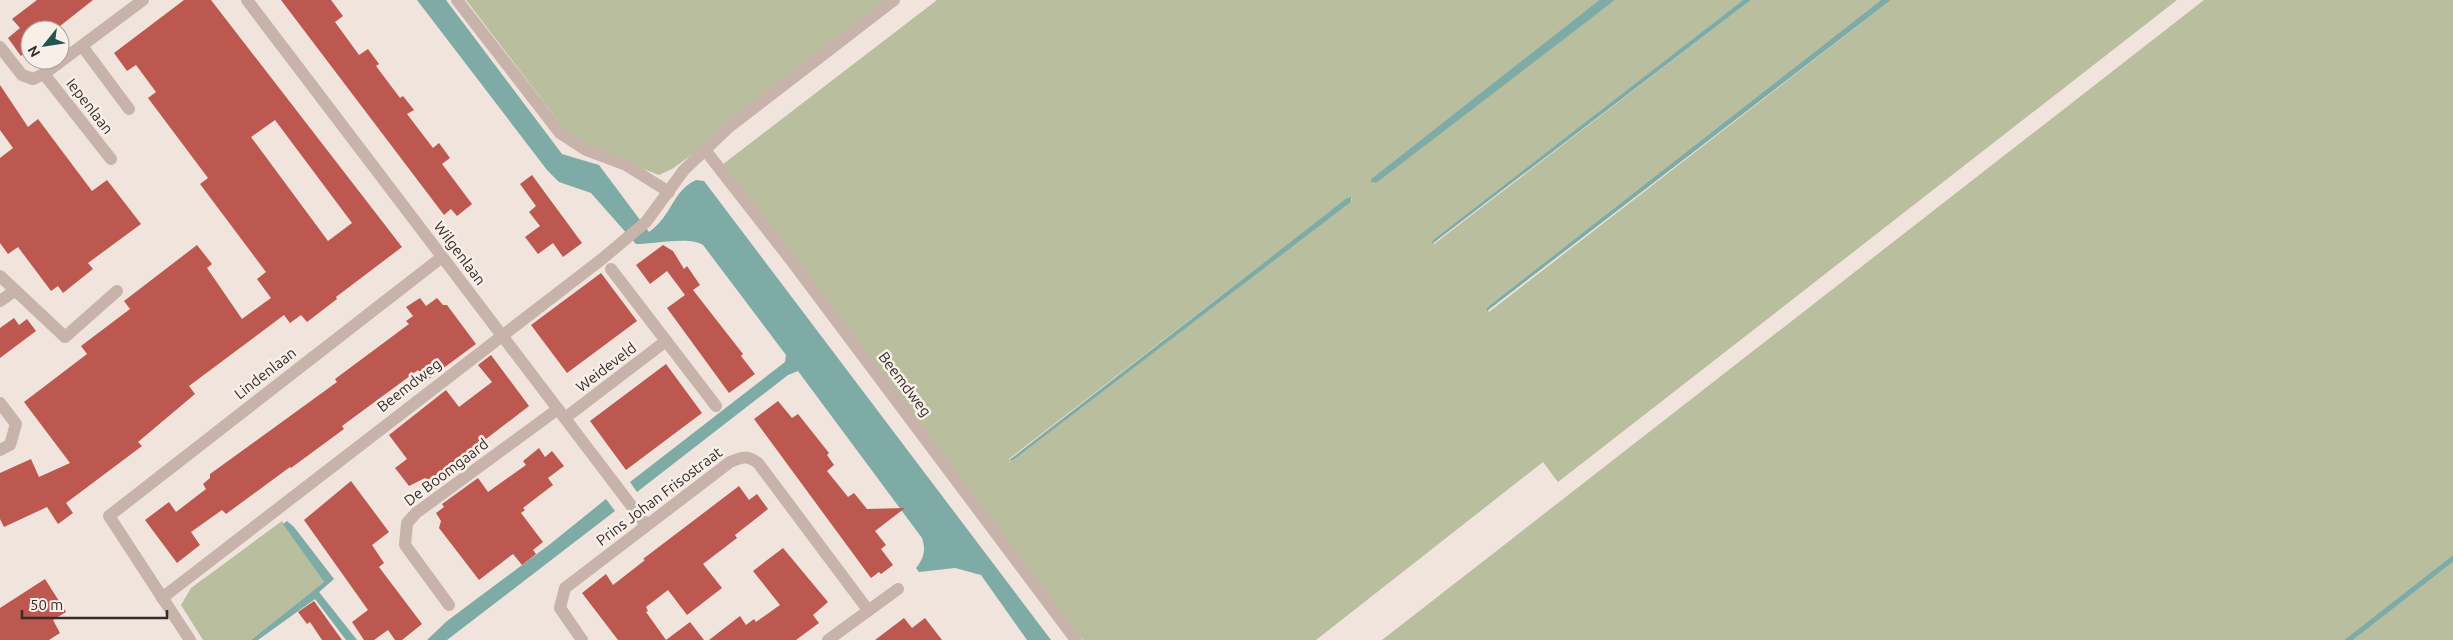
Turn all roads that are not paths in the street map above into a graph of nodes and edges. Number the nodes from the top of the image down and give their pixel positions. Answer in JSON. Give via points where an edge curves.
{"nodes":[{"id":1,"x":142,"y":0,"type":"edge"},
{"id":2,"x":248,"y":0,"type":"edge"},
{"id":3,"x":457,"y":0,"type":"edge"},
{"id":4,"x":894,"y":0,"type":"edge"},
{"id":5,"x":82,"y":46,"type":"junction"},
{"id":6,"x":0,"y":47,"type":"edge"},
{"id":7,"x":44,"y":74,"type":"junction"},
{"id":8,"x":129,"y":108,"type":"dead end"},
{"id":9,"x":705,"y":150,"type":"junction"},
{"id":10,"x":111,"y":159,"type":"dead end"},
{"id":11,"x":669,"y":192,"type":"junction"},
{"id":12,"x":442,"y":257,"type":"junction"},
{"id":13,"x":611,"y":269,"type":"dead end"},
{"id":14,"x":0,"y":276,"type":"edge"},
{"id":15,"x":14,"y":291,"type":"junction"},
{"id":16,"x":117,"y":291,"type":"dead end"},
{"id":17,"x":0,"y":301,"type":"edge"},
{"id":18,"x":501,"y":334,"type":"junction"},
{"id":19,"x":666,"y":341,"type":"junction"},
{"id":20,"x":0,"y":403,"type":"edge"},
{"id":21,"x":716,"y":406,"type":"dead end"},
{"id":22,"x":561,"y":413,"type":"junction"},
{"id":23,"x":0,"y":450,"type":"edge"},
{"id":24,"x":646,"y":525,"type":"junction"},
{"id":25,"x":898,"y":589,"type":"dead end"},
{"id":26,"x":162,"y":598,"type":"junction"},
{"id":27,"x":449,"y":605,"type":"dead end"},
{"id":28,"x":868,"y":610,"type":"junction"},
{"id":29,"x":190,"y":640,"type":"edge"},
{"id":30,"x":582,"y":640,"type":"edge"},
{"id":31,"x":828,"y":640,"type":"edge"},
{"id":32,"x":1076,"y":640,"type":"edge"}],
"edges":[{"from":1,"to":5,"type":"street"},
{"from":2,"to":12,"type":"street","name":"Wilgenlaan"},
{"from":3,"to":11,"type":"street","via":[[560,133],[586,150],[626,166]]},
{"from":4,"to":9,"type":"street","name":"Beemdweg","via":[[729,127]]},
{"from":5,"to":7,"type":"street"},
{"from":5,"to":8,"type":"street","name":"Iepenlaan"},
{"from":6,"to":7,"type":"street","name":"Iepenlaan","via":[[22,75],[33,79]]},
{"from":7,"to":10,"type":"street","name":"Iepenlaan"},
{"from":9,"to":11,"type":"street","name":"Beemdweg","via":[[684,170]]},
{"from":9,"to":32,"type":"street","name":"Beemdweg"},
{"from":11,"to":18,"type":"street","name":"Beemdweg","via":[[646,222]]},
{"from":12,"to":18,"type":"street","name":"Wilgenlaan"},
{"from":12,"to":26,"type":"street","name":"Lindenlaan","via":[[109,516]]},
{"from":13,"to":19,"type":"street"},
{"from":14,"to":15,"type":"street"},
{"from":15,"to":16,"type":"street","via":[[64,338]]},
{"from":15,"to":17,"type":"street"},
{"from":18,"to":22,"type":"street","name":"Wilgenlaan"},
{"from":18,"to":26,"type":"street","name":"Beemdweg"},
{"from":19,"to":21,"type":"street"},
{"from":19,"to":22,"type":"street","name":"Weideveld"},
{"from":20,"to":23,"type":"street","via":[[16,424],[10,445]]},
{"from":22,"to":24,"type":"street","name":"Wilgenlaan"},
{"from":22,"to":27,"type":"street","name":"De Boomgaard","via":[[416,513],[407,523],[405,545]]},
{"from":24,"to":28,"type":"street","name":"Prins Johan Frisostraat","via":[[730,462],[750,457],[758,463]]},
{"from":24,"to":30,"type":"street","name":"Prins Johan Frisostraat","via":[[564,588],[560,608]]},
{"from":25,"to":28,"type":"street"},
{"from":26,"to":29,"type":"street"},
{"from":28,"to":31,"type":"street"}]}
